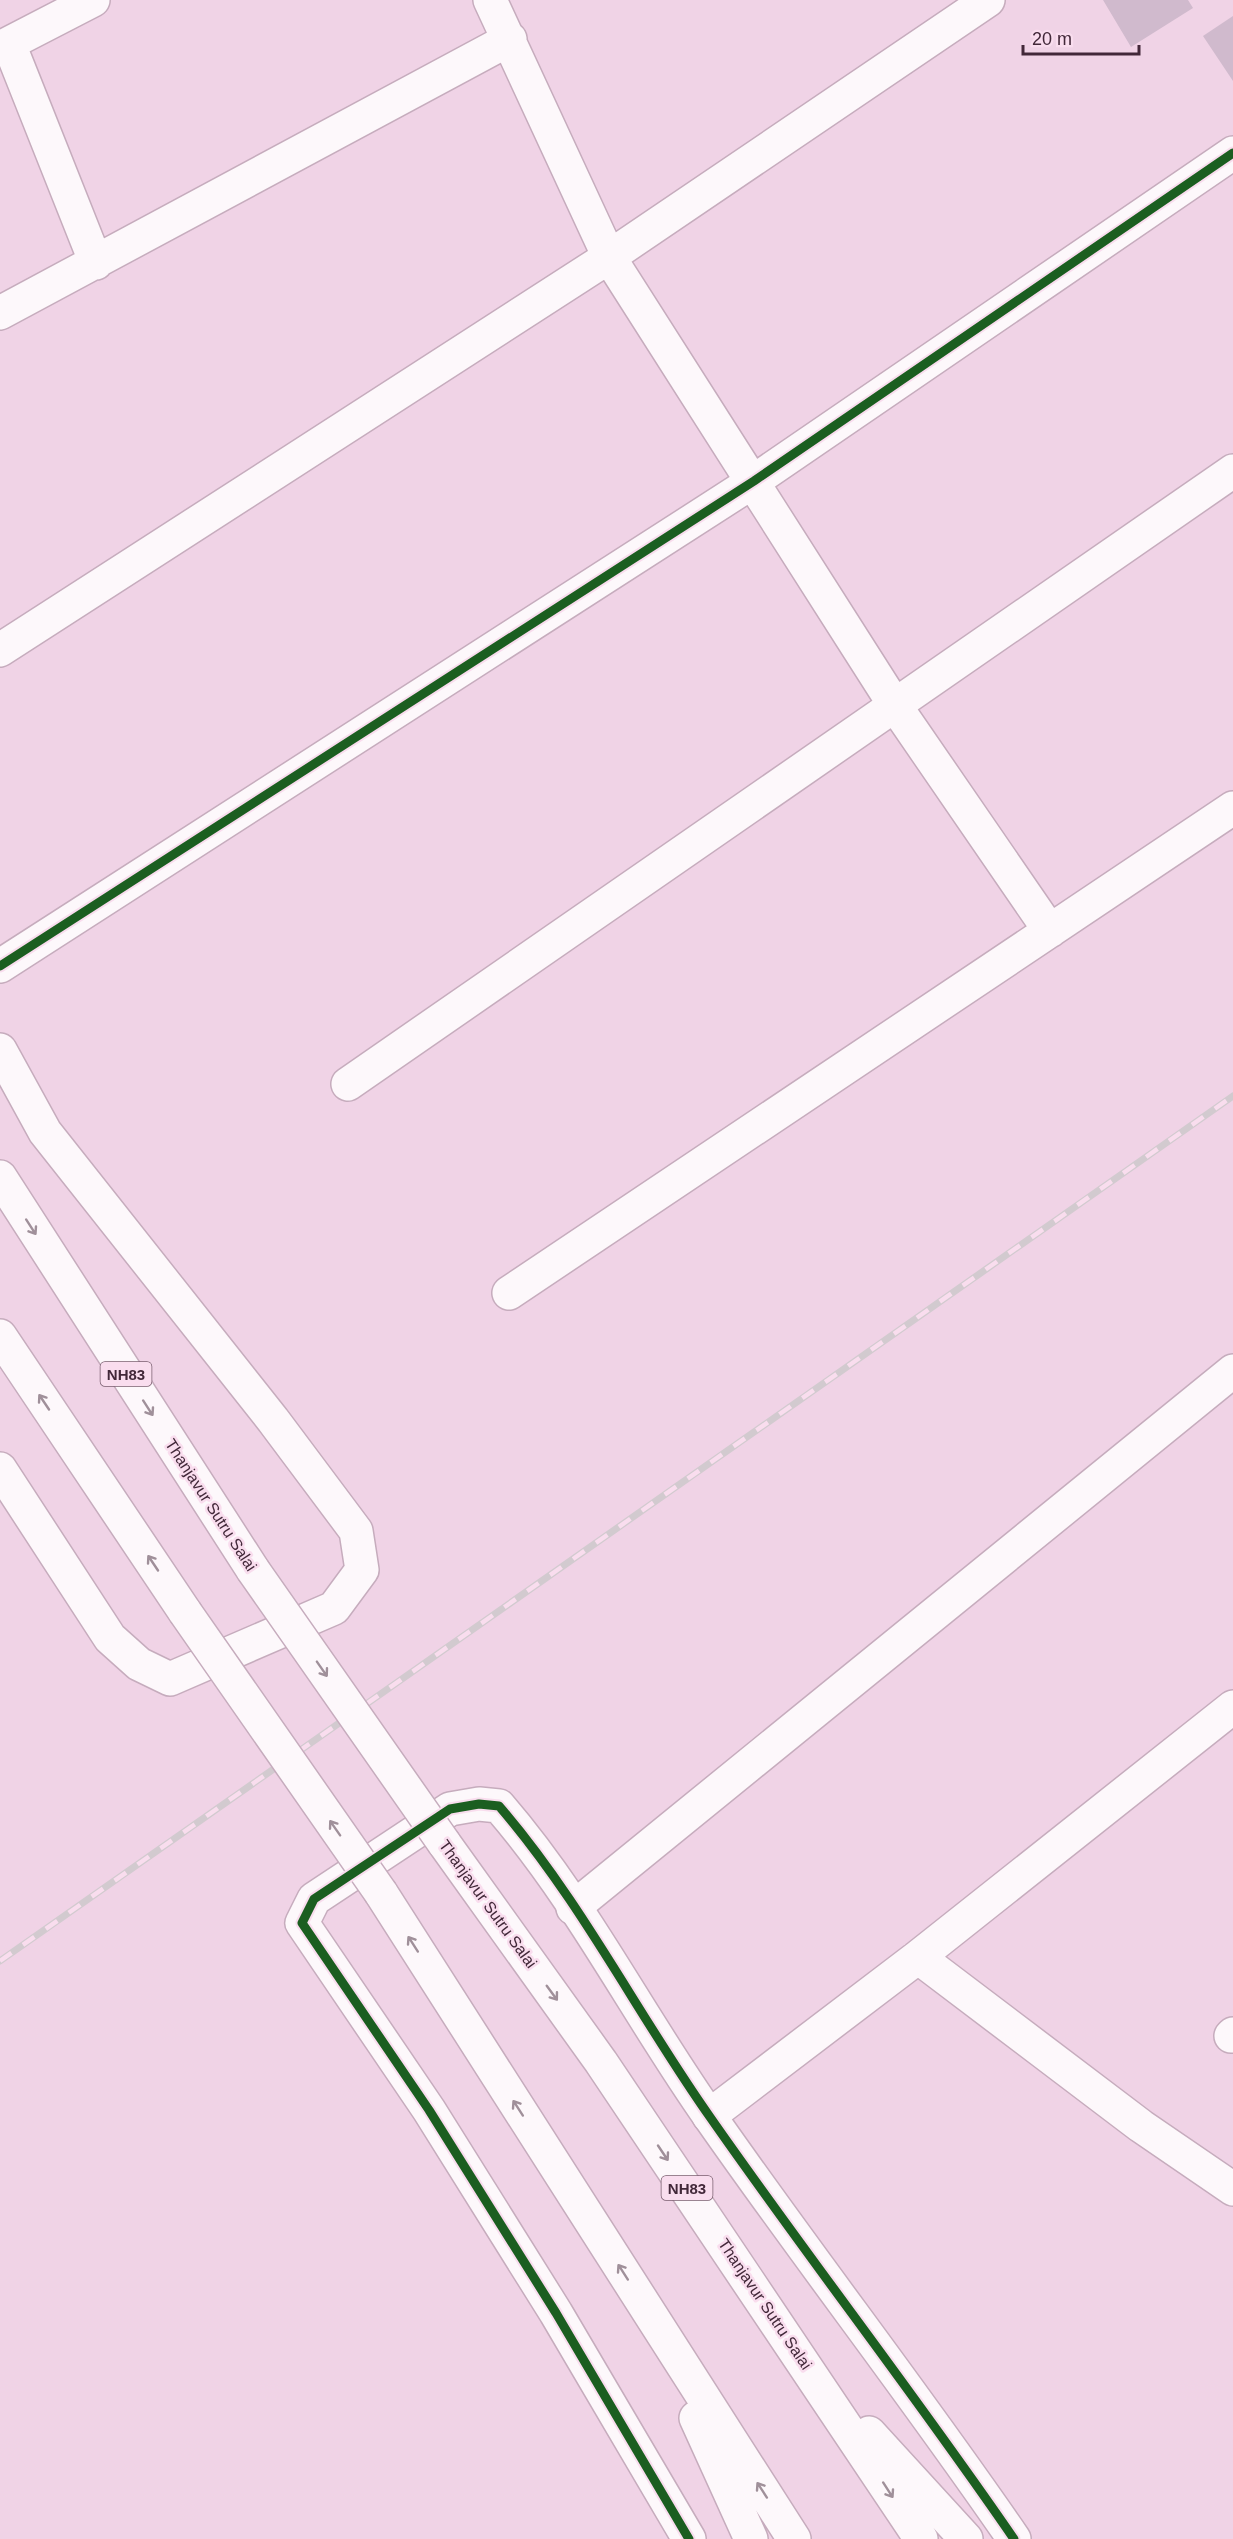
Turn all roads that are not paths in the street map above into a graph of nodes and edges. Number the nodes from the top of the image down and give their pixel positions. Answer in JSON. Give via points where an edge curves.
{"nodes":[{"id":1,"x":93,"y":0,"type":"edge"},
{"id":2,"x":490,"y":0,"type":"edge"},
{"id":3,"x":988,"y":0,"type":"edge"},
{"id":4,"x":510,"y":39,"type":"junction"},
{"id":5,"x":5,"y":46,"type":"edge"},
{"id":6,"x":1233,"y":153,"type":"edge"},
{"id":7,"x":609,"y":257,"type":"junction"},
{"id":8,"x":96,"y":263,"type":"junction"},
{"id":9,"x":0,"y":313,"type":"edge"},
{"id":10,"x":1233,"y":471,"type":"edge"},
{"id":11,"x":754,"y":481,"type":"junction"},
{"id":12,"x":0,"y":650,"type":"edge"},
{"id":13,"x":894,"y":704,"type":"junction"},
{"id":14,"x":1233,"y":808,"type":"edge"},
{"id":15,"x":1050,"y":931,"type":"junction"},
{"id":16,"x":0,"y":966,"type":"edge"},
{"id":17,"x":0,"y":1050,"type":"edge"},
{"id":18,"x":348,"y":1084,"type":"dead end"},
{"id":19,"x":0,"y":1177,"type":"edge"},
{"id":20,"x":509,"y":1293,"type":"dead end"},
{"id":21,"x":0,"y":1336,"type":"edge"},
{"id":22,"x":1232,"y":1373,"type":"edge"},
{"id":23,"x":0,"y":1469,"type":"edge"},
{"id":24,"x":1233,"y":1707,"type":"edge"},
{"id":25,"x":573,"y":1908,"type":"junction"},
{"id":26,"x":918,"y":1958,"type":"junction"},
{"id":27,"x":709,"y":2116,"type":"junction"},
{"id":28,"x":1233,"y":2189,"type":"edge"},
{"id":29,"x":649,"y":2313,"type":"junction"},
{"id":30,"x":808,"y":2368,"type":"junction"},
{"id":31,"x":689,"y":2539,"type":"edge"},
{"id":32,"x":751,"y":2539,"type":"edge"},
{"id":33,"x":794,"y":2539,"type":"edge"},
{"id":34,"x":921,"y":2539,"type":"edge"},
{"id":35,"x":966,"y":2539,"type":"edge"},
{"id":36,"x":1014,"y":2539,"type":"edge"}],
"edges":[{"from":1,"to":5,"type":"main road"},
{"from":2,"to":4,"type":"main road"},
{"from":3,"to":7,"type":"main road"},
{"from":4,"to":7,"type":"main road"},
{"from":4,"to":8,"type":"main road"},
{"from":5,"to":8,"type":"main road"},
{"from":6,"to":11,"type":"main road"},
{"from":7,"to":11,"type":"main road"},
{"from":7,"to":12,"type":"main road"},
{"from":8,"to":9,"type":"main road"},
{"from":10,"to":13,"type":"main road"},
{"from":11,"to":13,"type":"main road"},
{"from":11,"to":16,"type":"main road"},
{"from":13,"to":15,"type":"main road"},
{"from":13,"to":18,"type":"main road"},
{"from":14,"to":15,"type":"main road"},
{"from":15,"to":20,"type":"main road"},
{"from":17,"to":23,"type":"main road","via":[[45,1131],[356,1531],[362,1570],[334,1608],[170,1680],[139,1664],[110,1638]]},
{"from":19,"to":30,"type":"main road","name":"Thanjavur Sutru Salai","number":"NH83","one_way":true,"bridge":true,"via":[[252,1570],[601,2062]]},
{"from":29,"to":21,"type":"main road","one_way":true,"bridge":true,"via":[[381,1893],[185,1612]]},
{"from":22,"to":25,"type":"main road"},
{"from":24,"to":26,"type":"main road"},
{"from":25,"to":27,"type":"main road"},
{"from":25,"to":31,"type":"main road","via":[[535,1848],[499,1806],[479,1804],[450,1809],[314,1899],[302,1923],[442,2131],[556,2313]]},
{"from":26,"to":27,"type":"main road"},
{"from":26,"to":28,"type":"main road","via":[[1142,2126]]},
{"from":27,"to":36,"type":"main road"},
{"from":29,"to":32,"type":"main road"},
{"from":33,"to":29,"type":"main road","one_way":true},
{"from":30,"to":34,"type":"main road","name":"Thanjavur Sutru Salai","number":"NH83","one_way":true},
{"from":30,"to":35,"type":"main road"}]}
